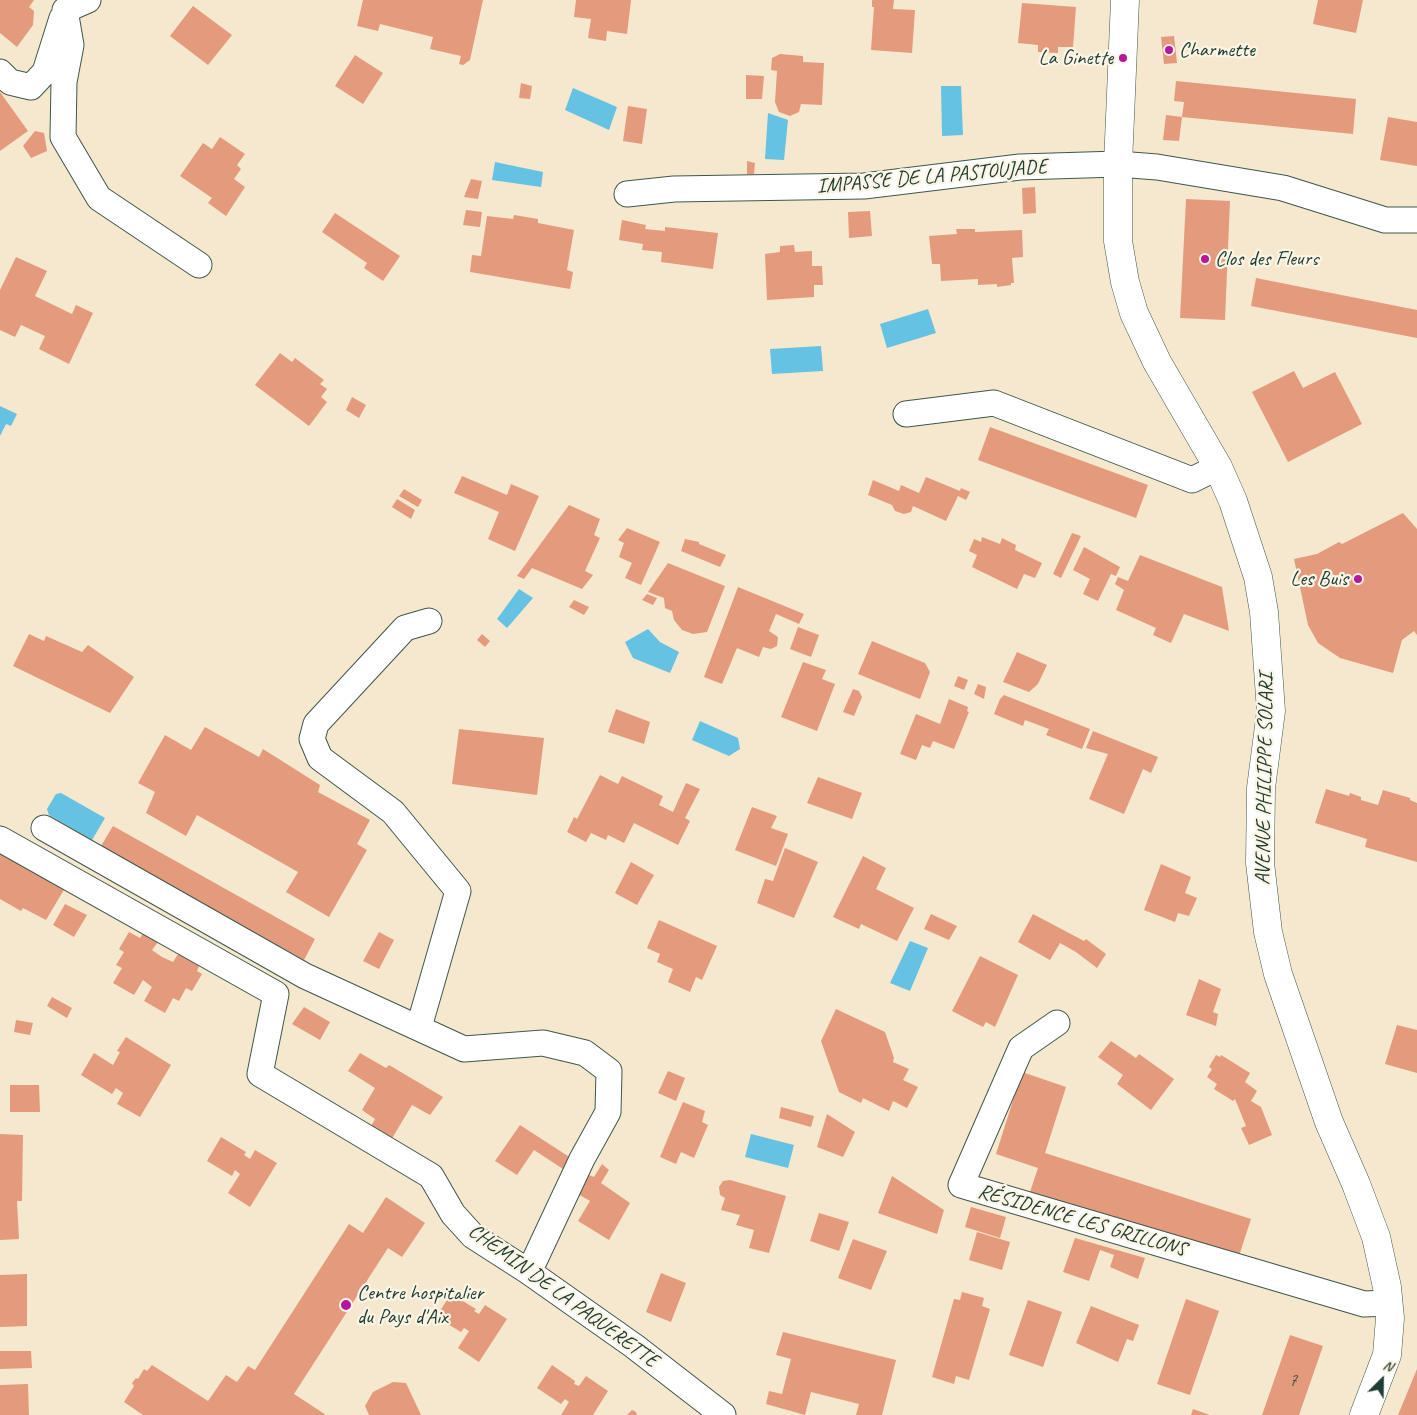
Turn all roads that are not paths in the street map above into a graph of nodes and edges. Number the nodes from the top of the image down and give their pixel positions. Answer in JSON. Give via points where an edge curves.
{"nodes":[{"id":1,"x":88,"y":0,"type":"edge"},
{"id":2,"x":1125,"y":0,"type":"edge"},
{"id":3,"x":68,"y":5,"type":"edge"},
{"id":4,"x":0,"y":72,"type":"edge"},
{"id":5,"x":1118,"y":164,"type":"junction"},
{"id":6,"x":627,"y":194,"type":"dead end"},
{"id":7,"x":1417,"y":220,"type":"edge"},
{"id":8,"x":199,"y":265,"type":"dead end"},
{"id":9,"x":906,"y":414,"type":"dead end"},
{"id":10,"x":1218,"y":467,"type":"junction"},
{"id":11,"x":429,"y":621,"type":"dead end"},
{"id":12,"x":44,"y":828,"type":"dead end"},
{"id":13,"x":0,"y":839,"type":"edge"},
{"id":14,"x":1057,"y":1023,"type":"dead end"},
{"id":15,"x":419,"y":1027,"type":"junction"},
{"id":16,"x":529,"y":1272,"type":"junction"},
{"id":17,"x":1389,"y":1303,"type":"junction"},
{"id":18,"x":723,"y":1415,"type":"edge"},
{"id":19,"x":1364,"y":1415,"type":"edge"}],
"edges":[{"from":1,"to":3,"type":"street"},
{"from":2,"to":5,"type":"main road","name":"AVENUE PHILIPPE SOLARI"},
{"from":3,"to":4,"type":"street","via":[[45,72],[31,87],[10,82]]},
{"from":3,"to":8,"type":"street","via":[[70,45],[64,82],[63,137],[99,198]]},
{"from":5,"to":6,"type":"street","name":"IMPASSE DE LA PASTOUJADE","via":[[1020,167],[864,186],[674,189]]},
{"from":5,"to":7,"type":"street","name":"IMPASSE DE LA PASTOUJADE","via":[[1157,167],[1283,188],[1385,220]]},
{"from":5,"to":10,"type":"main road","name":"AVENUE PHILIPPE SOLARI","via":[[1118,241],[1134,313],[1157,362]]},
{"from":9,"to":10,"type":"street","via":[[994,403],[1192,480]]},
{"from":10,"to":17,"type":"main road","name":"AVENUE PHILIPPE SOLARI","via":[[1248,542],[1264,612],[1271,711],[1261,788],[1260,863],[1268,932],[1278,974],[1329,1122],[1376,1237]]},
{"from":11,"to":15,"type":"street","via":[[405,628],[316,724],[312,739],[320,758],[393,812],[458,891]]},
{"from":12,"to":15,"type":"street","via":[[305,976]]},
{"from":13,"to":16,"type":"street","name":"CHEMIN DE LA PAQUERETTE","via":[[276,994],[260,1074],[431,1176],[453,1214],[473,1236]]},
{"from":14,"to":17,"type":"street","name":"RÉSIDENCE LES GRILLONS","via":[[1021,1048],[961,1185],[1364,1304]]},
{"from":15,"to":16,"type":"street","via":[[464,1049],[543,1043],[585,1053],[610,1071],[608,1112],[582,1159]]},
{"from":16,"to":18,"type":"street","name":"CHEMIN DE LA PAQUERETTE","via":[[634,1346]]},
{"from":17,"to":19,"type":"main road","name":"AVENUE PHILIPPE SOLARI","via":[[1386,1356]]}]}
